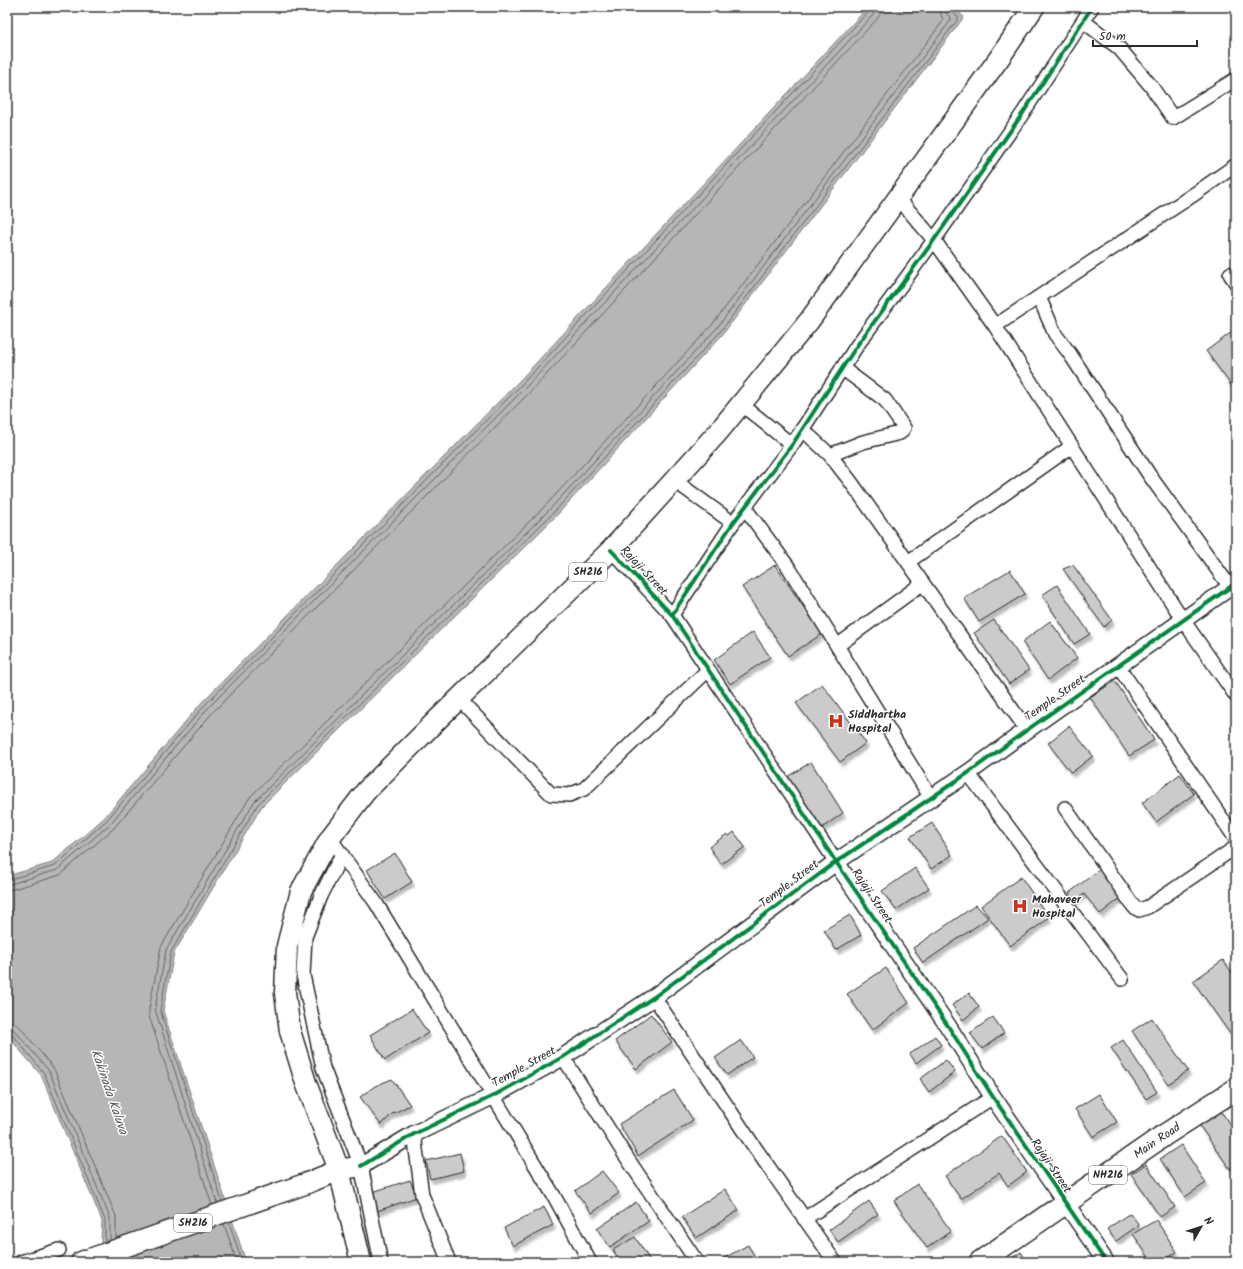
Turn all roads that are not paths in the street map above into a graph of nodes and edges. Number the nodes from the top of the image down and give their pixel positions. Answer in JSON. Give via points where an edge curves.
{"nodes":[{"id":1,"x":1034,"y":7,"type":"edge"},
{"id":2,"x":1092,"y":7,"type":"edge"},
{"id":3,"x":1083,"y":21,"type":"junction"},
{"id":4,"x":1236,"y":79,"type":"edge"},
{"id":5,"x":1236,"y":165,"type":"edge"},
{"id":6,"x":898,"y":198,"type":"junction"},
{"id":7,"x":934,"y":240,"type":"junction"},
{"id":8,"x":1039,"y":297,"type":"junction"},
{"id":9,"x":995,"y":326,"type":"junction"},
{"id":10,"x":842,"y":368,"type":"junction"},
{"id":11,"x":741,"y":404,"type":"junction"},
{"id":12,"x":802,"y":429,"type":"junction"},
{"id":13,"x":792,"y":445,"type":"junction"},
{"id":14,"x":1072,"y":446,"type":"junction"},
{"id":15,"x":830,"y":455,"type":"junction"},
{"id":16,"x":675,"y":481,"type":"junction"},
{"id":17,"x":745,"y":508,"type":"junction"},
{"id":18,"x":733,"y":523,"type":"junction"},
{"id":19,"x":611,"y":550,"type":"junction"},
{"id":20,"x":908,"y":562,"type":"junction"},
{"id":21,"x":923,"y":583,"type":"junction"},
{"id":22,"x":1233,"y":585,"type":"edge"},
{"id":23,"x":672,"y":615,"type":"junction"},
{"id":24,"x":1183,"y":620,"type":"junction"},
{"id":25,"x":837,"y":646,"type":"junction"},
{"id":26,"x":1118,"y":666,"type":"junction"},
{"id":27,"x":708,"y":670,"type":"junction"},
{"id":28,"x":1236,"y":696,"type":"edge"},
{"id":29,"x":459,"y":699,"type":"junction"},
{"id":30,"x":1027,"y":730,"type":"junction"},
{"id":31,"x":968,"y":773,"type":"junction"},
{"id":32,"x":931,"y":798,"type":"junction"},
{"id":33,"x":1065,"y":808,"type":"dead end"},
{"id":34,"x":330,"y":838,"type":"junction"},
{"id":35,"x":1236,"y":839,"type":"edge"},
{"id":36,"x":1236,"y":847,"type":"edge"},
{"id":37,"x":342,"y":854,"type":"junction"},
{"id":38,"x":836,"y":862,"type":"junction"},
{"id":39,"x":1122,"y":979,"type":"dead end"},
{"id":40,"x":654,"y":997,"type":"junction"},
{"id":41,"x":563,"y":1057,"type":"junction"},
{"id":42,"x":1236,"y":1089,"type":"edge"},
{"id":43,"x":493,"y":1096,"type":"junction"},
{"id":44,"x":993,"y":1097,"type":"junction"},
{"id":45,"x":414,"y":1134,"type":"junction"},
{"id":46,"x":361,"y":1166,"type":"junction"},
{"id":47,"x":339,"y":1170,"type":"junction"},
{"id":48,"x":1065,"y":1204,"type":"junction"},
{"id":49,"x":804,"y":1219,"type":"junction"},
{"id":50,"x":59,"y":1250,"type":"dead end"},
{"id":51,"x":21,"y":1262,"type":"edge"},
{"id":52,"x":81,"y":1262,"type":"edge"},
{"id":53,"x":361,"y":1262,"type":"edge"},
{"id":54,"x":381,"y":1262,"type":"edge"},
{"id":55,"x":449,"y":1262,"type":"edge"},
{"id":56,"x":590,"y":1262,"type":"edge"},
{"id":57,"x":697,"y":1262,"type":"edge"},
{"id":58,"x":835,"y":1262,"type":"edge"},
{"id":59,"x":980,"y":1262,"type":"edge"},
{"id":60,"x":1106,"y":1262,"type":"edge"}],
"edges":[{"from":1,"to":6,"type":"main road","number":"SH216"},
{"from":2,"to":3,"type":"street"},
{"from":3,"to":4,"type":"street","via":[[1119,48],[1151,86],[1173,118]]},
{"from":3,"to":7,"type":"street","via":[[1023,113]]},
{"from":5,"to":8,"type":"street"},
{"from":6,"to":7,"type":"street"},
{"from":6,"to":11,"type":"main road","number":"SH216","via":[[809,321]]},
{"from":7,"to":9,"type":"street"},
{"from":7,"to":10,"type":"street"},
{"from":8,"to":9,"type":"street"},
{"from":8,"to":22,"type":"street","via":[[1055,334],[1150,476]]},
{"from":9,"to":14,"type":"street"},
{"from":10,"to":12,"type":"street"},
{"from":10,"to":15,"type":"street","via":[[885,400],[904,428],[900,433],[863,442]]},
{"from":11,"to":13,"type":"street"},
{"from":11,"to":16,"type":"main road","number":"SH216"},
{"from":12,"to":13,"type":"street"},
{"from":12,"to":15,"type":"street"},
{"from":13,"to":17,"type":"street"},
{"from":14,"to":20,"type":"street"},
{"from":14,"to":24,"type":"street"},
{"from":15,"to":20,"type":"street"},
{"from":16,"to":18,"type":"street"},
{"from":16,"to":19,"type":"main road","number":"SH216"},
{"from":17,"to":18,"type":"street"},
{"from":17,"to":25,"type":"street","via":[[788,568]]},
{"from":18,"to":23,"type":"street"},
{"from":19,"to":23,"type":"street","name":"Rajaji Street"},
{"from":19,"to":29,"type":"main road","number":"SH216"},
{"from":20,"to":21,"type":"street"},
{"from":21,"to":25,"type":"street"},
{"from":21,"to":30,"type":"street"},
{"from":22,"to":24,"type":"street","name":"Temple Street"},
{"from":23,"to":27,"type":"street","name":"Rajaji Street"},
{"from":24,"to":26,"type":"street","name":"Temple Street"},
{"from":24,"to":28,"type":"street"},
{"from":25,"to":32,"type":"street"},
{"from":26,"to":30,"type":"street","name":"Temple Street"},
{"from":26,"to":35,"type":"street"},
{"from":27,"to":29,"type":"street","via":[[584,789],[569,795],[551,794]]},
{"from":27,"to":38,"type":"street","name":"Rajaji Street"},
{"from":29,"to":34,"type":"main road","number":"SH216","via":[[366,791]]},
{"from":30,"to":31,"type":"street","name":"Temple Street"},
{"from":31,"to":32,"type":"street","name":"Temple Street"},
{"from":31,"to":39,"type":"street"},
{"from":32,"to":38,"type":"street","name":"Temple Street"},
{"from":33,"to":36,"type":"street","via":[[1134,907],[1139,910],[1148,907]]},
{"from":34,"to":37,"type":"street"},
{"from":34,"to":47,"type":"main road","number":"SH216","via":[[301,891],[287,946],[285,993],[290,1031],[306,1083]]},
{"from":37,"to":43,"type":"street","via":[[376,903]]},
{"from":37,"to":46,"type":"street","via":[[321,896],[305,937],[303,975],[323,1068]]},
{"from":38,"to":40,"type":"street","name":"Temple Street"},
{"from":38,"to":44,"type":"street","name":"Rajaji Street","via":[[948,1026]]},
{"from":40,"to":41,"type":"street","name":"Temple Street"},
{"from":40,"to":49,"type":"street"},
{"from":41,"to":43,"type":"street","name":"Temple Street"},
{"from":41,"to":57,"type":"street","via":[[622,1152]]},
{"from":42,"to":48,"type":"highway","name":"Main Road","number":"NH216"},
{"from":43,"to":45,"type":"street","name":"Temple Street"},
{"from":43,"to":56,"type":"street","via":[[554,1196]]},
{"from":44,"to":48,"type":"street","name":"Rajaji Street"},
{"from":44,"to":49,"type":"street"},
{"from":45,"to":46,"type":"street","name":"Temple Street"},
{"from":45,"to":55,"type":"street","via":[[422,1195]]},
{"from":46,"to":47,"type":"main road"},
{"from":46,"to":54,"type":"street"},
{"from":47,"to":52,"type":"main road","number":"SH216"},
{"from":47,"to":53,"type":"main road","number":"SH216"},
{"from":48,"to":59,"type":"highway","name":"Main Road","number":"NH216"},
{"from":48,"to":60,"type":"street","name":"Rajaji Street"},
{"from":49,"to":58,"type":"street"},
{"from":50,"to":51,"type":"street"}]}
